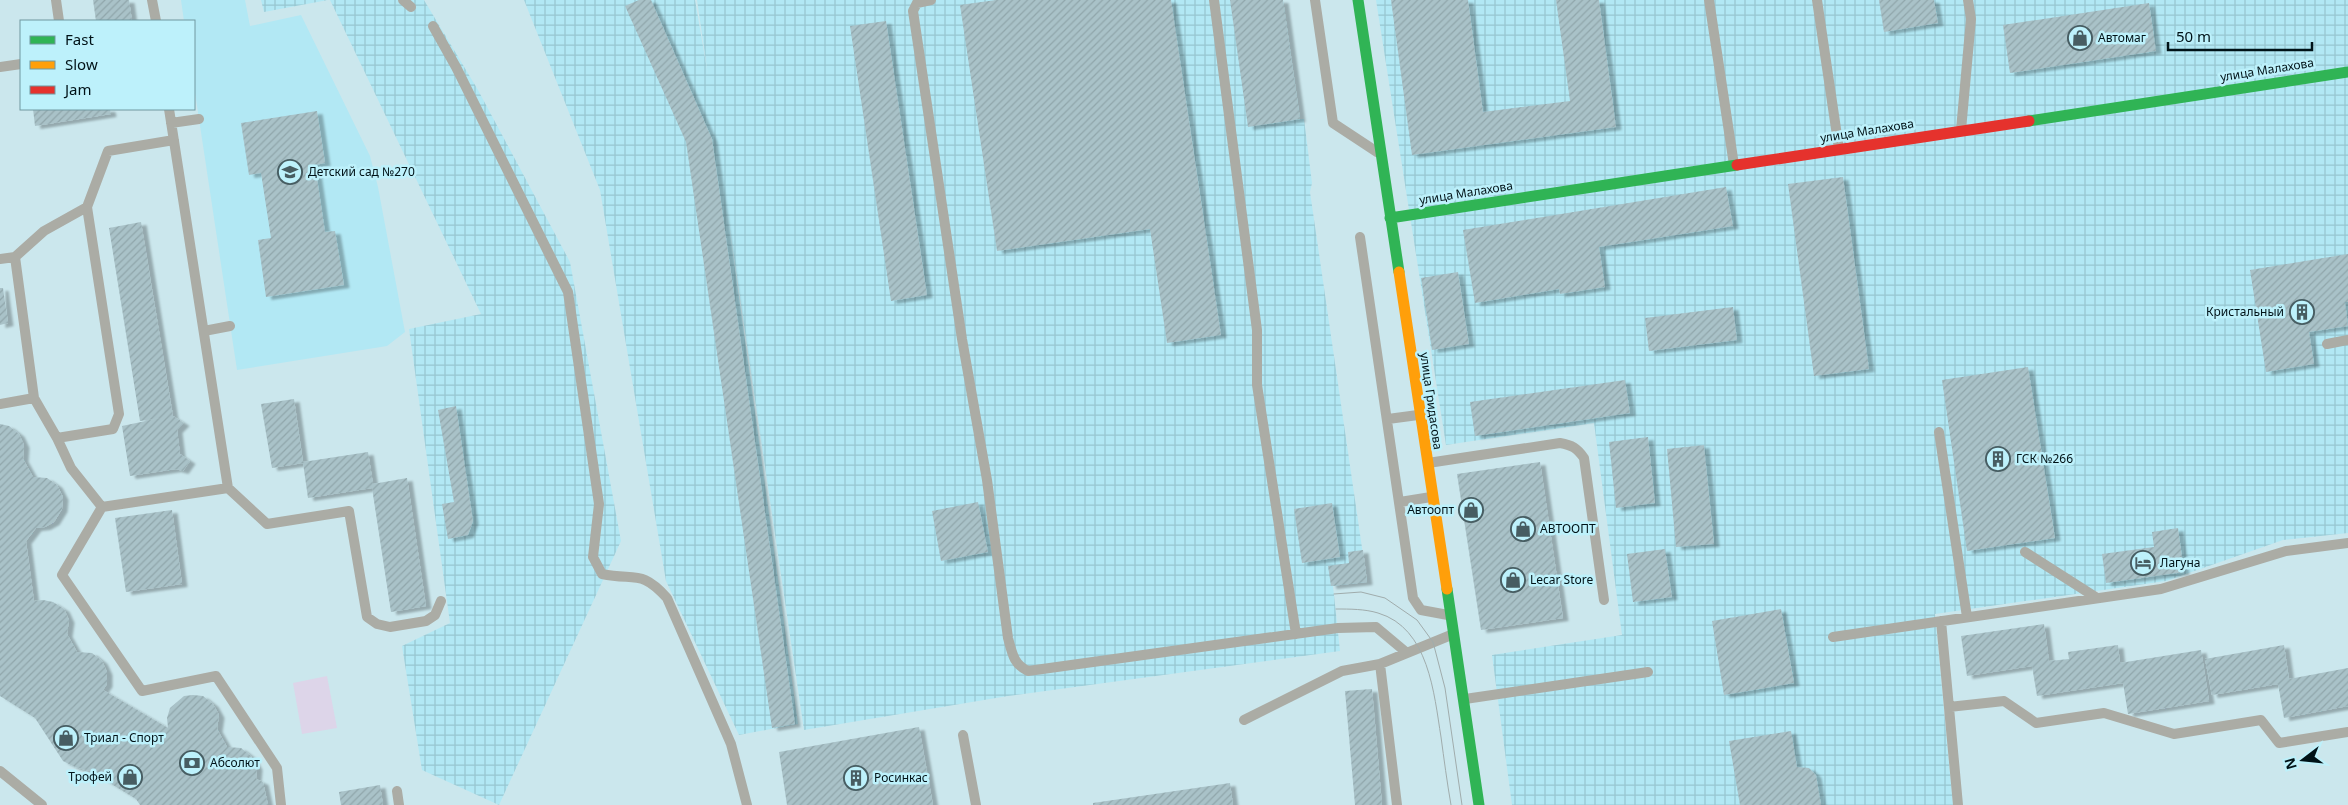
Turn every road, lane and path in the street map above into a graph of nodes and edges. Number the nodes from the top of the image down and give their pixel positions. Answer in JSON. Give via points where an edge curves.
{"nodes":[{"id":1,"x":56,"y":0,"type":"edge"},
{"id":2,"x":152,"y":0,"type":"edge"},
{"id":3,"x":912,"y":0,"type":"edge"},
{"id":4,"x":931,"y":0,"type":"edge"},
{"id":5,"x":1214,"y":0,"type":"edge"},
{"id":6,"x":1315,"y":0,"type":"edge"},
{"id":7,"x":1358,"y":0,"type":"edge"},
{"id":8,"x":1709,"y":0,"type":"edge"},
{"id":9,"x":1817,"y":0,"type":"edge"},
{"id":10,"x":1968,"y":0,"type":"edge"},
{"id":11,"x":913,"y":11,"type":"junction"},
{"id":12,"x":59,"y":20,"type":"edge"},
{"id":13,"x":156,"y":20,"type":"edge"},
{"id":14,"x":433,"y":26,"type":"dead end"},
{"id":15,"x":20,"y":64,"type":"edge"},
{"id":16,"x":0,"y":67,"type":"edge"},
{"id":17,"x":2348,"y":72,"type":"edge"},
{"id":18,"x":169,"y":110,"type":"edge"},
{"id":19,"x":199,"y":119,"type":"dead end"},
{"id":20,"x":171,"y":123,"type":"junction"},
{"id":21,"x":1961,"y":131,"type":"junction"},
{"id":22,"x":174,"y":140,"type":"junction"},
{"id":23,"x":1839,"y":150,"type":"junction"},
{"id":24,"x":1380,"y":154,"type":"junction"},
{"id":25,"x":1734,"y":166,"type":"junction"},
{"id":26,"x":87,"y":206,"type":"junction"},
{"id":27,"x":1390,"y":218,"type":"junction"},
{"id":28,"x":1360,"y":237,"type":"dead end"},
{"id":29,"x":15,"y":257,"type":"junction"},
{"id":30,"x":0,"y":259,"type":"edge"},
{"id":31,"x":230,"y":326,"type":"dead end"},
{"id":32,"x":204,"y":331,"type":"junction"},
{"id":33,"x":2348,"y":340,"type":"edge"},
{"id":34,"x":2326,"y":344,"type":"dead end"},
{"id":35,"x":34,"y":398,"type":"junction"},
{"id":36,"x":0,"y":404,"type":"edge"},
{"id":37,"x":1419,"y":414,"type":"junction"},
{"id":38,"x":1388,"y":419,"type":"junction"},
{"id":39,"x":1939,"y":432,"type":"dead end"},
{"id":40,"x":57,"y":438,"type":"junction"},
{"id":41,"x":1426,"y":463,"type":"junction"},
{"id":42,"x":228,"y":488,"type":"junction"},
{"id":43,"x":1431,"y":497,"type":"junction"},
{"id":44,"x":1400,"y":502,"type":"junction"},
{"id":45,"x":102,"y":507,"type":"junction"},
{"id":46,"x":2348,"y":543,"type":"edge"},
{"id":47,"x":2025,"y":552,"type":"dead end"},
{"id":48,"x":2097,"y":598,"type":"junction"},
{"id":49,"x":1604,"y":600,"type":"dead end"},
{"id":50,"x":441,"y":601,"type":"dead end"},
{"id":51,"x":1449,"y":615,"type":"junction"},
{"id":52,"x":1967,"y":617,"type":"junction"},
{"id":53,"x":1941,"y":621,"type":"junction"},
{"id":54,"x":1296,"y":634,"type":"junction"},
{"id":55,"x":1452,"y":635,"type":"junction"},
{"id":56,"x":1833,"y":637,"type":"dead end"},
{"id":57,"x":1408,"y":653,"type":"junction"},
{"id":58,"x":1380,"y":664,"type":"junction"},
{"id":59,"x":1648,"y":672,"type":"dead end"},
{"id":60,"x":1462,"y":700,"type":"junction"},
{"id":61,"x":1950,"y":707,"type":"junction"},
{"id":62,"x":1244,"y":720,"type":"dead end"},
{"id":63,"x":2348,"y":732,"type":"edge"},
{"id":64,"x":963,"y":735,"type":"dead end"},
{"id":65,"x":0,"y":771,"type":"edge"},
{"id":66,"x":397,"y":792,"type":"dead end"},
{"id":67,"x":42,"y":805,"type":"edge"},
{"id":68,"x":281,"y":805,"type":"edge"},
{"id":69,"x":399,"y":805,"type":"edge"},
{"id":70,"x":747,"y":805,"type":"edge"},
{"id":71,"x":976,"y":805,"type":"edge"},
{"id":72,"x":1397,"y":805,"type":"edge"},
{"id":73,"x":1479,"y":805,"type":"edge"},
{"id":74,"x":1958,"y":805,"type":"edge"}],
"edges":[{"from":1,"to":12,"type":"lane"},
{"from":2,"to":13,"type":"lane"},
{"from":3,"to":11,"type":"lane"},
{"from":4,"to":11,"type":"lane","via":[[916,4]]},
{"from":5,"to":54,"type":"lane","via":[[1257,330],[1257,385]]},
{"from":6,"to":24,"type":"lane","via":[[1333,123]]},
{"from":7,"to":24,"type":"street","name":"улица Гридасова"},
{"from":8,"to":25,"type":"lane"},
{"from":9,"to":23,"type":"lane"},
{"from":10,"to":21,"type":"lane","via":[[1971,19]]},
{"from":11,"to":54,"type":"lane","via":[[1013,658],[1019,667],[1028,671]]},
{"from":14,"to":70,"type":"lane","via":[[568,292],[599,504],[593,557],[602,574],[637,576],[654,584],[667,598],[731,744]]},
{"from":15,"to":16,"type":"lane"},
{"from":17,"to":21,"type":"street","name":"улица Малахова"},
{"from":18,"to":20,"type":"lane"},
{"from":19,"to":20,"type":"lane"},
{"from":20,"to":22,"type":"lane"},
{"from":21,"to":23,"type":"street","name":"улица Малахова"},
{"from":22,"to":26,"type":"lane","via":[[108,151]]},
{"from":22,"to":32,"type":"lane"},
{"from":23,"to":25,"type":"street","name":"улица Малахова"},
{"from":24,"to":27,"type":"street","name":"улица Гридасова"},
{"from":25,"to":27,"type":"street","name":"улица Малахова"},
{"from":26,"to":29,"type":"lane","via":[[44,231]]},
{"from":26,"to":40,"type":"lane","via":[[119,414],[113,429]]},
{"from":27,"to":37,"type":"street","name":"улица Гридасова"},
{"from":28,"to":38,"type":"lane"},
{"from":29,"to":30,"type":"lane"},
{"from":29,"to":35,"type":"lane"},
{"from":31,"to":32,"type":"lane"},
{"from":32,"to":42,"type":"lane"},
{"from":33,"to":34,"type":"lane"},
{"from":35,"to":36,"type":"lane"},
{"from":35,"to":40,"type":"lane"},
{"from":37,"to":38,"type":"lane"},
{"from":37,"to":41,"type":"street","name":"улица Гридасова"},
{"from":38,"to":44,"type":"lane"},
{"from":39,"to":52,"type":"lane"},
{"from":40,"to":45,"type":"lane","via":[[72,468]]},
{"from":41,"to":43,"type":"street","name":"улица Гридасова"},
{"from":41,"to":49,"type":"lane","via":[[1560,443],[1578,449],[1584,458]]},
{"from":42,"to":45,"type":"lane"},
{"from":42,"to":50,"type":"lane","via":[[266,524],[349,511],[368,617],[377,624],[390,627],[426,621],[435,615]]},
{"from":43,"to":44,"type":"lane"},
{"from":43,"to":51,"type":"street","name":"улица Гридасова"},
{"from":44,"to":51,"type":"lane","via":[[1413,598],[1421,610]]},
{"from":45,"to":68,"type":"lane","via":[[62,575],[142,691],[216,676],[277,768]]},
{"from":46,"to":48,"type":"lane","via":[[2286,551],[2161,589]]},
{"from":47,"to":48,"type":"lane"},
{"from":48,"to":52,"type":"lane"},
{"from":51,"to":55,"type":"street","name":"улица Гридасова"},
{"from":52,"to":53,"type":"lane"},
{"from":53,"to":56,"type":"lane"},
{"from":53,"to":61,"type":"lane"},
{"from":54,"to":57,"type":"lane","via":[[1376,627]]},
{"from":55,"to":57,"type":"lane"},
{"from":55,"to":60,"type":"street","name":"улица Гридасова"},
{"from":57,"to":58,"type":"lane"},
{"from":58,"to":62,"type":"lane","via":[[1342,671]]},
{"from":58,"to":72,"type":"lane"},
{"from":59,"to":60,"type":"lane"},
{"from":60,"to":73,"type":"street","name":"улица Гридасова"},
{"from":61,"to":63,"type":"lane","via":[[2004,701],[2036,723],[2104,713],[2174,734],[2261,720],[2280,743]]},
{"from":61,"to":74,"type":"lane"},
{"from":64,"to":71,"type":"lane"},
{"from":65,"to":67,"type":"lane"},
{"from":66,"to":69,"type":"lane"}]}
